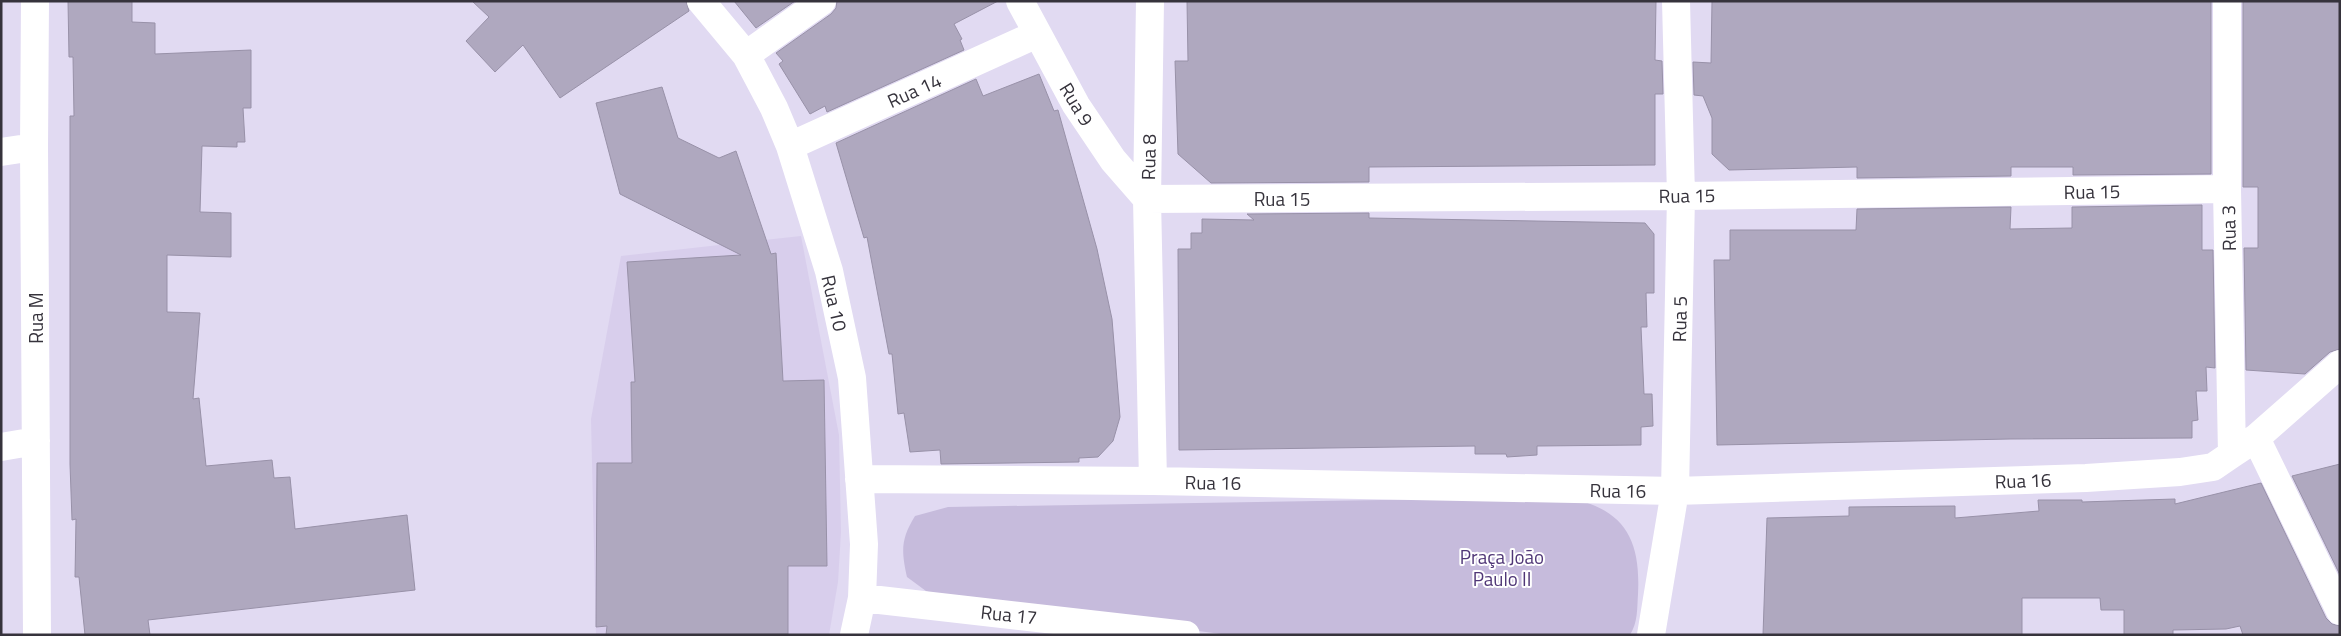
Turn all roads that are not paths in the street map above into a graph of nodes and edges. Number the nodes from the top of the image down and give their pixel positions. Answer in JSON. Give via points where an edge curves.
{"nodes":[{"id":1,"x":35,"y":1,"type":"edge"},
{"id":2,"x":701,"y":1,"type":"edge"},
{"id":3,"x":822,"y":1,"type":"edge"},
{"id":4,"x":1020,"y":1,"type":"edge"},
{"id":5,"x":1150,"y":1,"type":"edge"},
{"id":6,"x":1676,"y":1,"type":"edge"},
{"id":7,"x":2227,"y":1,"type":"edge"},
{"id":8,"x":1037,"y":34,"type":"junction"},
{"id":9,"x":746,"y":55,"type":"junction"},
{"id":10,"x":790,"y":146,"type":"junction"},
{"id":11,"x":34,"y":147,"type":"junction"},
{"id":12,"x":1,"y":152,"type":"edge"},
{"id":13,"x":2227,"y":189,"type":"junction"},
{"id":14,"x":1681,"y":196,"type":"junction"},
{"id":15,"x":1147,"y":199,"type":"junction"},
{"id":16,"x":2340,"y":364,"type":"edge"},
{"id":17,"x":2256,"y":438,"type":"junction"},
{"id":18,"x":36,"y":441,"type":"junction"},
{"id":19,"x":1,"y":447,"type":"edge"},
{"id":20,"x":2232,"y":454,"type":"junction"},
{"id":21,"x":859,"y":479,"type":"junction"},
{"id":22,"x":1153,"y":481,"type":"junction"},
{"id":23,"x":1675,"y":491,"type":"junction"},
{"id":24,"x":862,"y":598,"type":"junction"},
{"id":25,"x":2340,"y":611,"type":"edge"},
{"id":26,"x":1146,"y":632,"type":"edge"},
{"id":27,"x":37,"y":635,"type":"edge"},
{"id":28,"x":854,"y":635,"type":"edge"},
{"id":29,"x":1186,"y":635,"type":"edge"},
{"id":30,"x":1651,"y":635,"type":"edge"}],
"edges":[{"from":1,"to":11,"type":"street","name":"Rua M"},
{"from":2,"to":9,"type":"street","name":"Rua 10"},
{"from":3,"to":9,"type":"street"},
{"from":4,"to":8,"type":"street","name":"Rua 9"},
{"from":5,"to":15,"type":"street","name":"Rua 8"},
{"from":6,"to":14,"type":"street","name":"Rua 5"},
{"from":7,"to":13,"type":"street","name":"Rua 3"},
{"from":8,"to":10,"type":"street","name":"Rua 14"},
{"from":8,"to":15,"type":"street","name":"Rua 9","via":[[1076,105],[1113,160]]},
{"from":9,"to":10,"type":"street","name":"Rua 10"},
{"from":10,"to":21,"type":"street","name":"Rua 10","via":[[829,271],[852,378]]},
{"from":11,"to":12,"type":"street"},
{"from":11,"to":18,"type":"street","name":"Rua M"},
{"from":13,"to":14,"type":"street","name":"Rua 15"},
{"from":13,"to":20,"type":"street","name":"Rua 3"},
{"from":14,"to":15,"type":"street","name":"Rua 15"},
{"from":14,"to":23,"type":"street","name":"Rua 5"},
{"from":15,"to":22,"type":"street","name":"Rua 8"},
{"from":16,"to":17,"type":"street","name":"Rua 16"},
{"from":17,"to":20,"type":"street","name":"Rua 16"},
{"from":17,"to":25,"type":"street"},
{"from":18,"to":19,"type":"street"},
{"from":18,"to":27,"type":"street","name":"Rua M"},
{"from":20,"to":23,"type":"street","name":"Rua 16","via":[[2213,467],[2086,478]]},
{"from":21,"to":22,"type":"street","name":"Rua 16"},
{"from":21,"to":24,"type":"street","name":"Rua 10","via":[[864,544]]},
{"from":22,"to":23,"type":"street","name":"Rua 16"},
{"from":23,"to":30,"type":"street","name":"Rua 5"},
{"from":24,"to":26,"type":"street","name":"Rua 17"},
{"from":24,"to":28,"type":"street","name":"Rua 10"},
{"from":26,"to":29,"type":"street","name":"Rua 17"}]}
